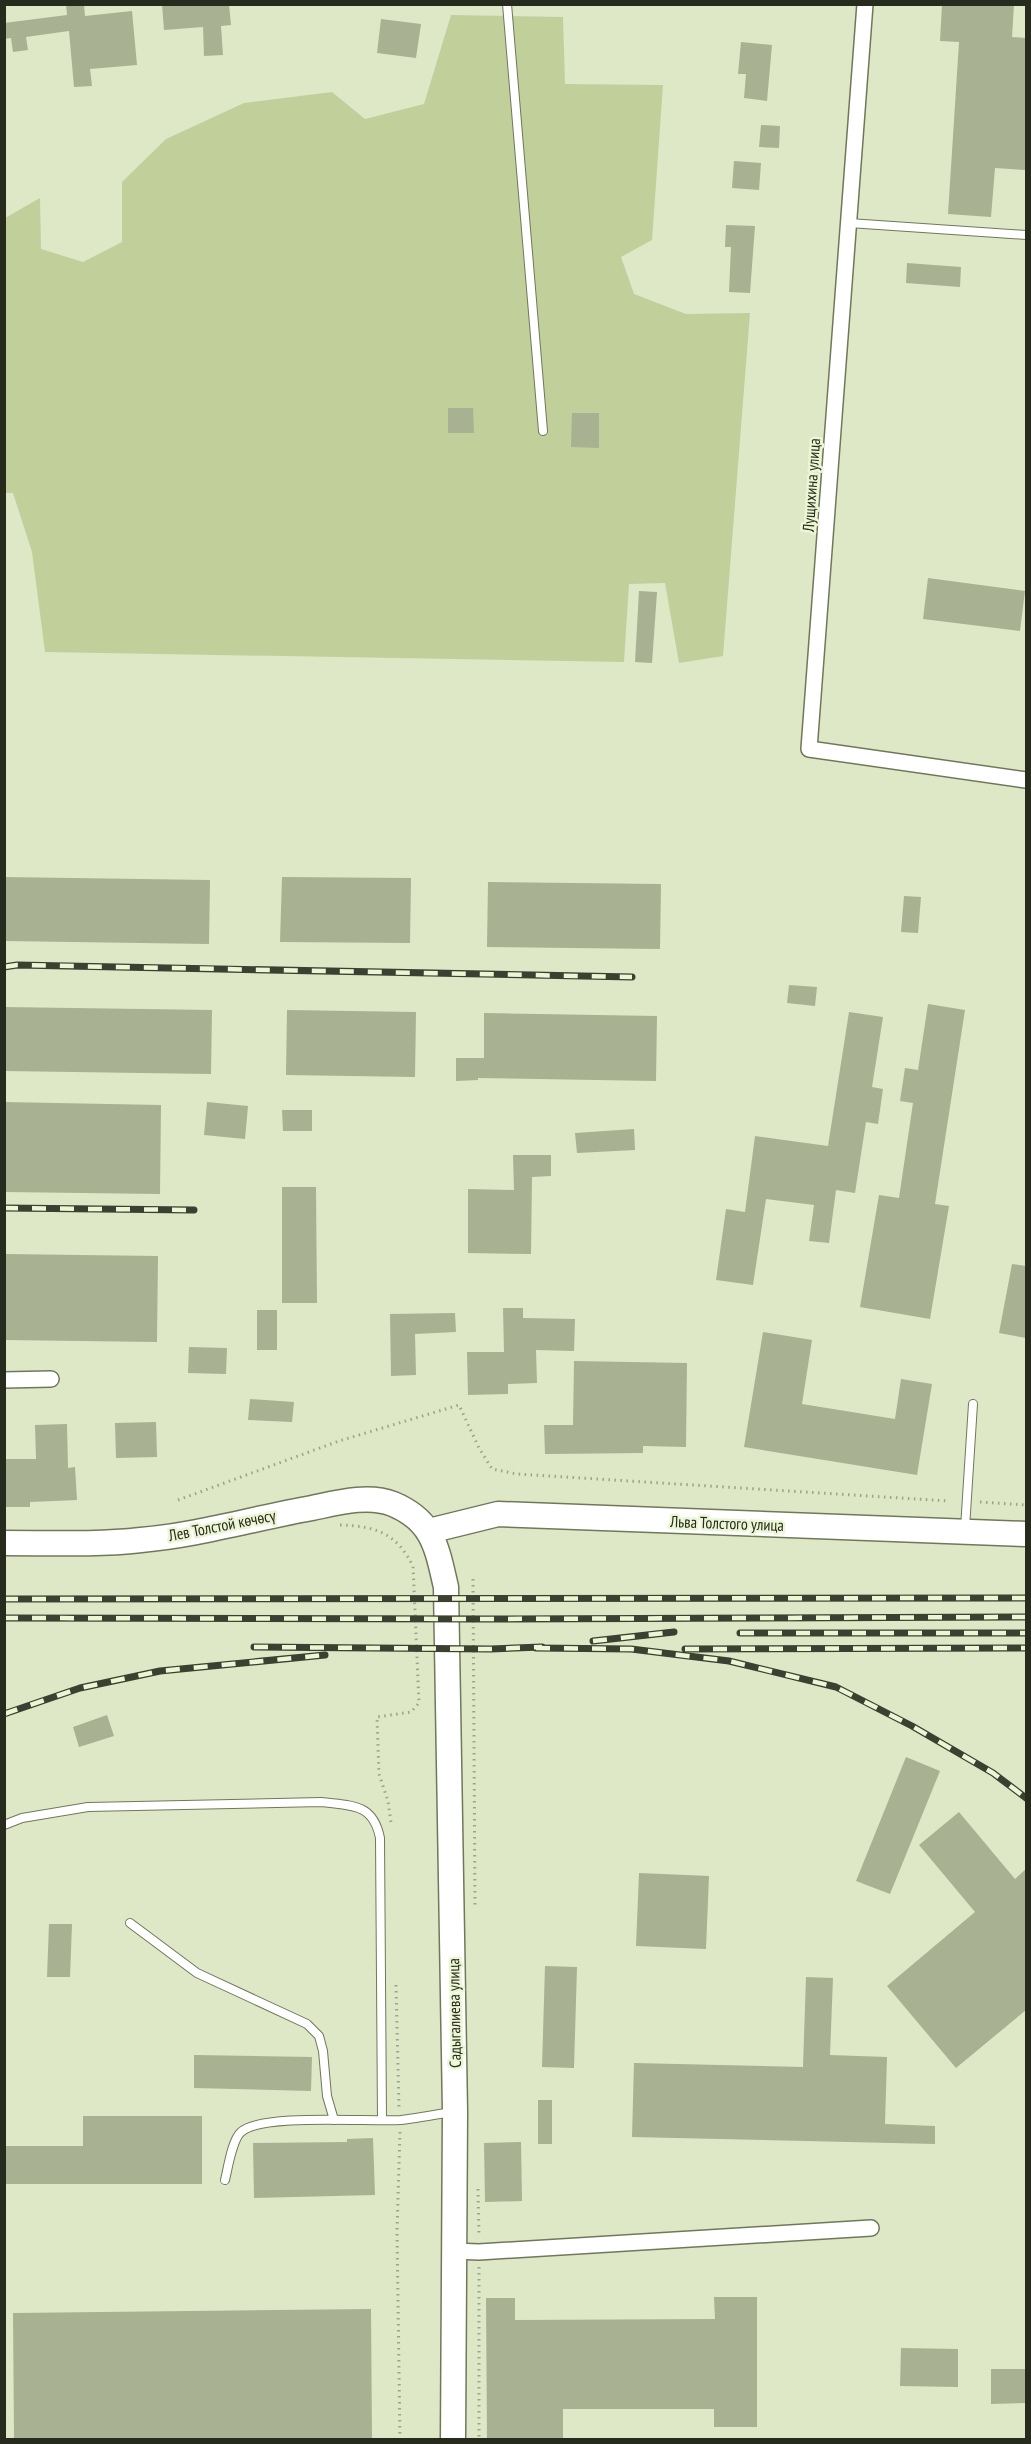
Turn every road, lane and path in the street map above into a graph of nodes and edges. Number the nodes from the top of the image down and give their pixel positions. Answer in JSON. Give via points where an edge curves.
{"nodes":[{"id":1,"x":507,"y":4,"type":"edge"},
{"id":2,"x":866,"y":4,"type":"edge"},
{"id":3,"x":849,"y":223,"type":"junction"},
{"id":4,"x":1026,"y":235,"type":"edge"},
{"id":5,"x":543,"y":432,"type":"dead end"},
{"id":6,"x":1026,"y":780,"type":"edge"},
{"id":7,"x":4,"y":1380,"type":"edge"},
{"id":8,"x":51,"y":1380,"type":"dead end"},
{"id":9,"x":973,"y":1404,"type":"dead end"},
{"id":10,"x":178,"y":1500,"type":"dead end"},
{"id":11,"x":949,"y":1501,"type":"dead end"},
{"id":12,"x":979,"y":1502,"type":"dead end"},
{"id":13,"x":1026,"y":1505,"type":"edge"},
{"id":14,"x":338,"y":1525,"type":"dead end"},
{"id":15,"x":429,"y":1530,"type":"junction"},
{"id":16,"x":965,"y":1533,"type":"junction"},
{"id":17,"x":1026,"y":1534,"type":"edge"},
{"id":18,"x":4,"y":1543,"type":"edge"},
{"id":19,"x":377,"y":1717,"type":"dead end"},
{"id":20,"x":4,"y":1825,"type":"edge"},
{"id":21,"x":130,"y":1923,"type":"dead end"},
{"id":22,"x":455,"y":2112,"type":"junction"},
{"id":23,"x":382,"y":2119,"type":"junction"},
{"id":24,"x":334,"y":2120,"type":"junction"},
{"id":25,"x":225,"y":2180,"type":"dead end"},
{"id":26,"x":871,"y":2228,"type":"dead end"},
{"id":27,"x":453,"y":2251,"type":"junction"},
{"id":28,"x":453,"y":2439,"type":"edge"}],
"edges":[{"from":1,"to":5,"type":"lane"},
{"from":2,"to":3,"type":"street","name":"Лущихина улица"},
{"from":3,"to":4,"type":"lane"},
{"from":3,"to":6,"type":"street","name":"Лущихина улица","via":[[809,749]]},
{"from":7,"to":8,"type":"street"},
{"from":9,"to":16,"type":"lane"},
{"from":10,"to":11,"type":"path","via":[[339,1441],[459,1405],[492,1469],[517,1474]]},
{"from":12,"to":13,"type":"path"},
{"from":14,"to":19,"type":"path","via":[[380,1530],[395,1540],[413,1566],[418,1703],[411,1712]]},
{"from":15,"to":16,"type":"main road","name":"Льва Толстого улица","via":[[498,1514]]},
{"from":15,"to":18,"type":"main road","name":"Лев Толстой көчөсү","via":[[410,1513],[390,1503],[356,1500],[141,1540]]},
{"from":15,"to":22,"type":"main road","name":"Садыгалиева улица","via":[[446,1587]]},
{"from":16,"to":17,"type":"main road","name":"Льва Толстого улица"},
{"from":20,"to":23,"type":"lane","via":[[22,1818],[98,1806],[321,1802],[370,1812],[380,1838]]},
{"from":21,"to":24,"type":"lane","via":[[197,1973],[307,2024],[319,2036]]},
{"from":22,"to":23,"type":"lane"},
{"from":22,"to":27,"type":"main road","name":"Садыгалиева улица"},
{"from":23,"to":24,"type":"lane"},
{"from":24,"to":25,"type":"lane","via":[[258,2123],[240,2132]]},
{"from":26,"to":27,"type":"street"},
{"from":27,"to":28,"type":"main road","name":"Садыгалиева улица"}]}
